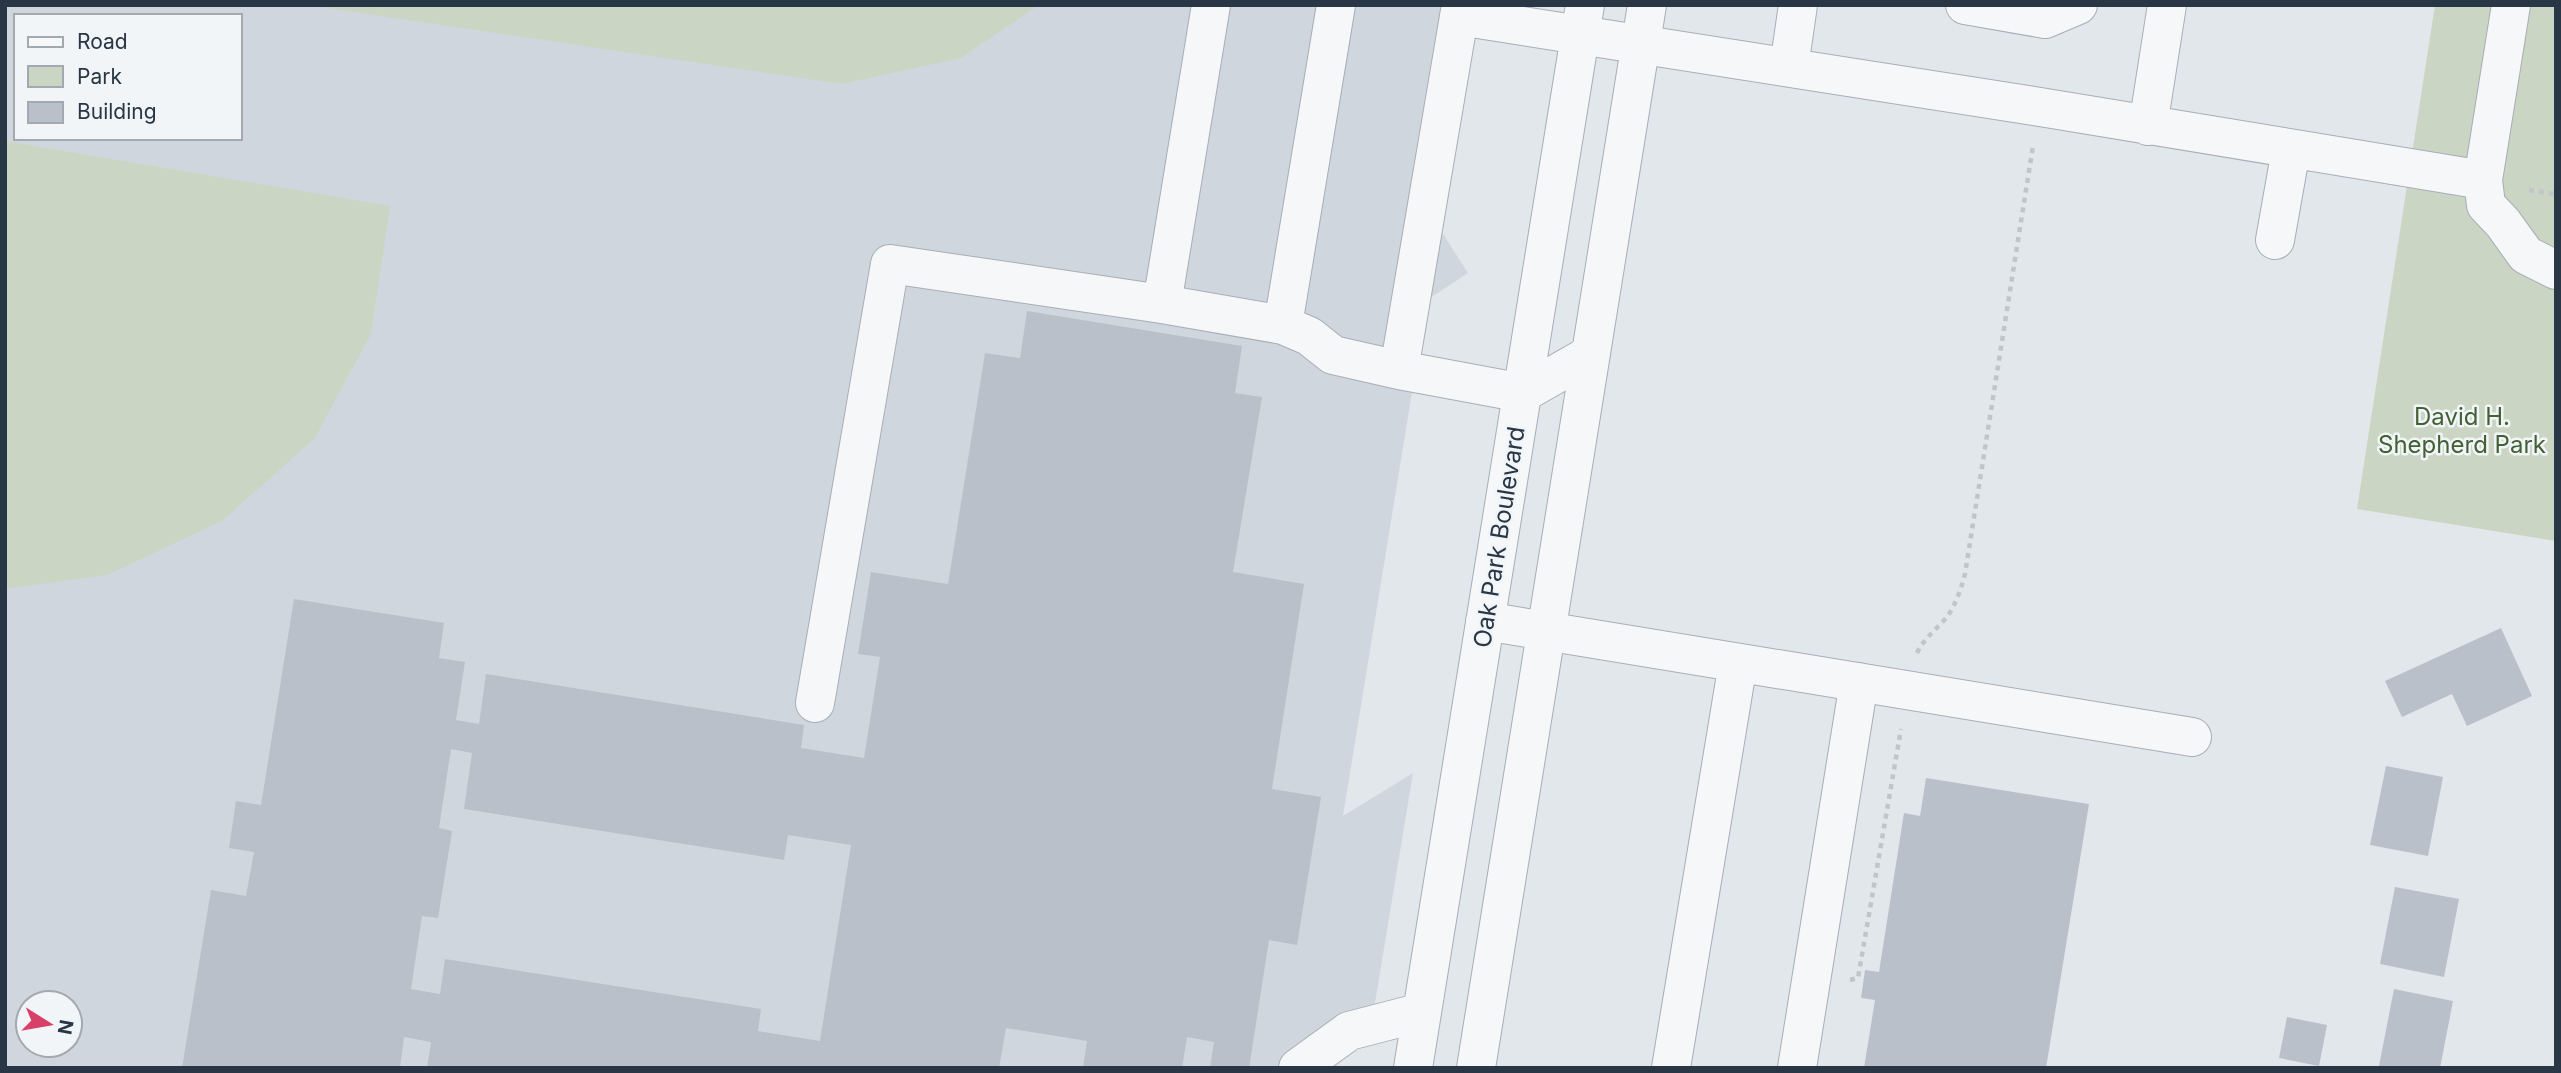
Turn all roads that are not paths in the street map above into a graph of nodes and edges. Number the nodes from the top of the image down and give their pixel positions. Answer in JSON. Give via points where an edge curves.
{"nodes":[{"id":1,"x":1212,"y":5,"type":"edge"},
{"id":2,"x":1336,"y":5,"type":"edge"},
{"id":3,"x":1647,"y":5,"type":"edge"},
{"id":4,"x":1798,"y":5,"type":"edge"},
{"id":5,"x":1965,"y":5,"type":"edge"},
{"id":6,"x":2078,"y":5,"type":"edge"},
{"id":7,"x":2167,"y":5,"type":"edge"},
{"id":8,"x":2511,"y":5,"type":"edge"},
{"id":9,"x":1460,"y":11,"type":"edge"},
{"id":10,"x":1583,"y":20,"type":"edge"},
{"id":11,"x":1641,"y":44,"type":"junction"},
{"id":12,"x":1789,"y":68,"type":"junction"},
{"id":13,"x":2148,"y":126,"type":"junction"},
{"id":14,"x":2291,"y":150,"type":"junction"},
{"id":15,"x":2483,"y":180,"type":"junction"},
{"id":16,"x":2275,"y":240,"type":"dead end"},
{"id":17,"x":2556,"y":271,"type":"edge"},
{"id":18,"x":1162,"y":303,"type":"junction"},
{"id":19,"x":1283,"y":326,"type":"junction"},
{"id":20,"x":1591,"y":354,"type":"junction"},
{"id":21,"x":1399,"y":370,"type":"junction"},
{"id":22,"x":1523,"y":393,"type":"junction"},
{"id":23,"x":1485,"y":621,"type":"junction"},
{"id":24,"x":1545,"y":632,"type":"junction"},
{"id":25,"x":1738,"y":663,"type":"junction"},
{"id":26,"x":1859,"y":682,"type":"junction"},
{"id":27,"x":815,"y":703,"type":"dead end"},
{"id":28,"x":2192,"y":737,"type":"dead end"},
{"id":29,"x":1422,"y":1012,"type":"junction"},
{"id":30,"x":1298,"y":1068,"type":"edge"},
{"id":31,"x":1413,"y":1068,"type":"edge"},
{"id":32,"x":1476,"y":1068,"type":"edge"},
{"id":33,"x":1671,"y":1068,"type":"edge"},
{"id":34,"x":1797,"y":1068,"type":"edge"}],
"edges":[{"from":1,"to":18,"type":"street"},
{"from":2,"to":19,"type":"street"},
{"from":3,"to":11,"type":"street"},
{"from":4,"to":12,"type":"street"},
{"from":5,"to":6,"type":"street","via":[[2045,19]]},
{"from":7,"to":13,"type":"street"},
{"from":8,"to":15,"type":"street"},
{"from":9,"to":10,"type":"street"},
{"from":9,"to":21,"type":"street"},
{"from":10,"to":11,"type":"street"},
{"from":10,"to":22,"type":"street","name":"Oak Park Boulevard"},
{"from":11,"to":12,"type":"street"},
{"from":11,"to":20,"type":"street"},
{"from":12,"to":13,"type":"street"},
{"from":13,"to":14,"type":"street"},
{"from":14,"to":15,"type":"street"},
{"from":14,"to":16,"type":"street"},
{"from":15,"to":17,"type":"street","via":[[2486,205],[2526,255]]},
{"from":18,"to":19,"type":"street"},
{"from":18,"to":27,"type":"street","via":[[890,264]]},
{"from":19,"to":21,"type":"street","via":[[1309,336],[1333,355]]},
{"from":20,"to":22,"type":"street"},
{"from":20,"to":24,"type":"street"},
{"from":21,"to":22,"type":"street"},
{"from":22,"to":23,"type":"street","name":"Oak Park Boulevard"},
{"from":23,"to":24,"type":"street"},
{"from":23,"to":29,"type":"street","name":"Oak Park Boulevard"},
{"from":24,"to":25,"type":"street"},
{"from":24,"to":32,"type":"street"},
{"from":25,"to":26,"type":"street"},
{"from":25,"to":33,"type":"street"},
{"from":26,"to":28,"type":"street"},
{"from":26,"to":34,"type":"street"},
{"from":29,"to":30,"type":"street","via":[[1349,1031]]},
{"from":29,"to":31,"type":"street","name":"Oak Park Boulevard"}]}
